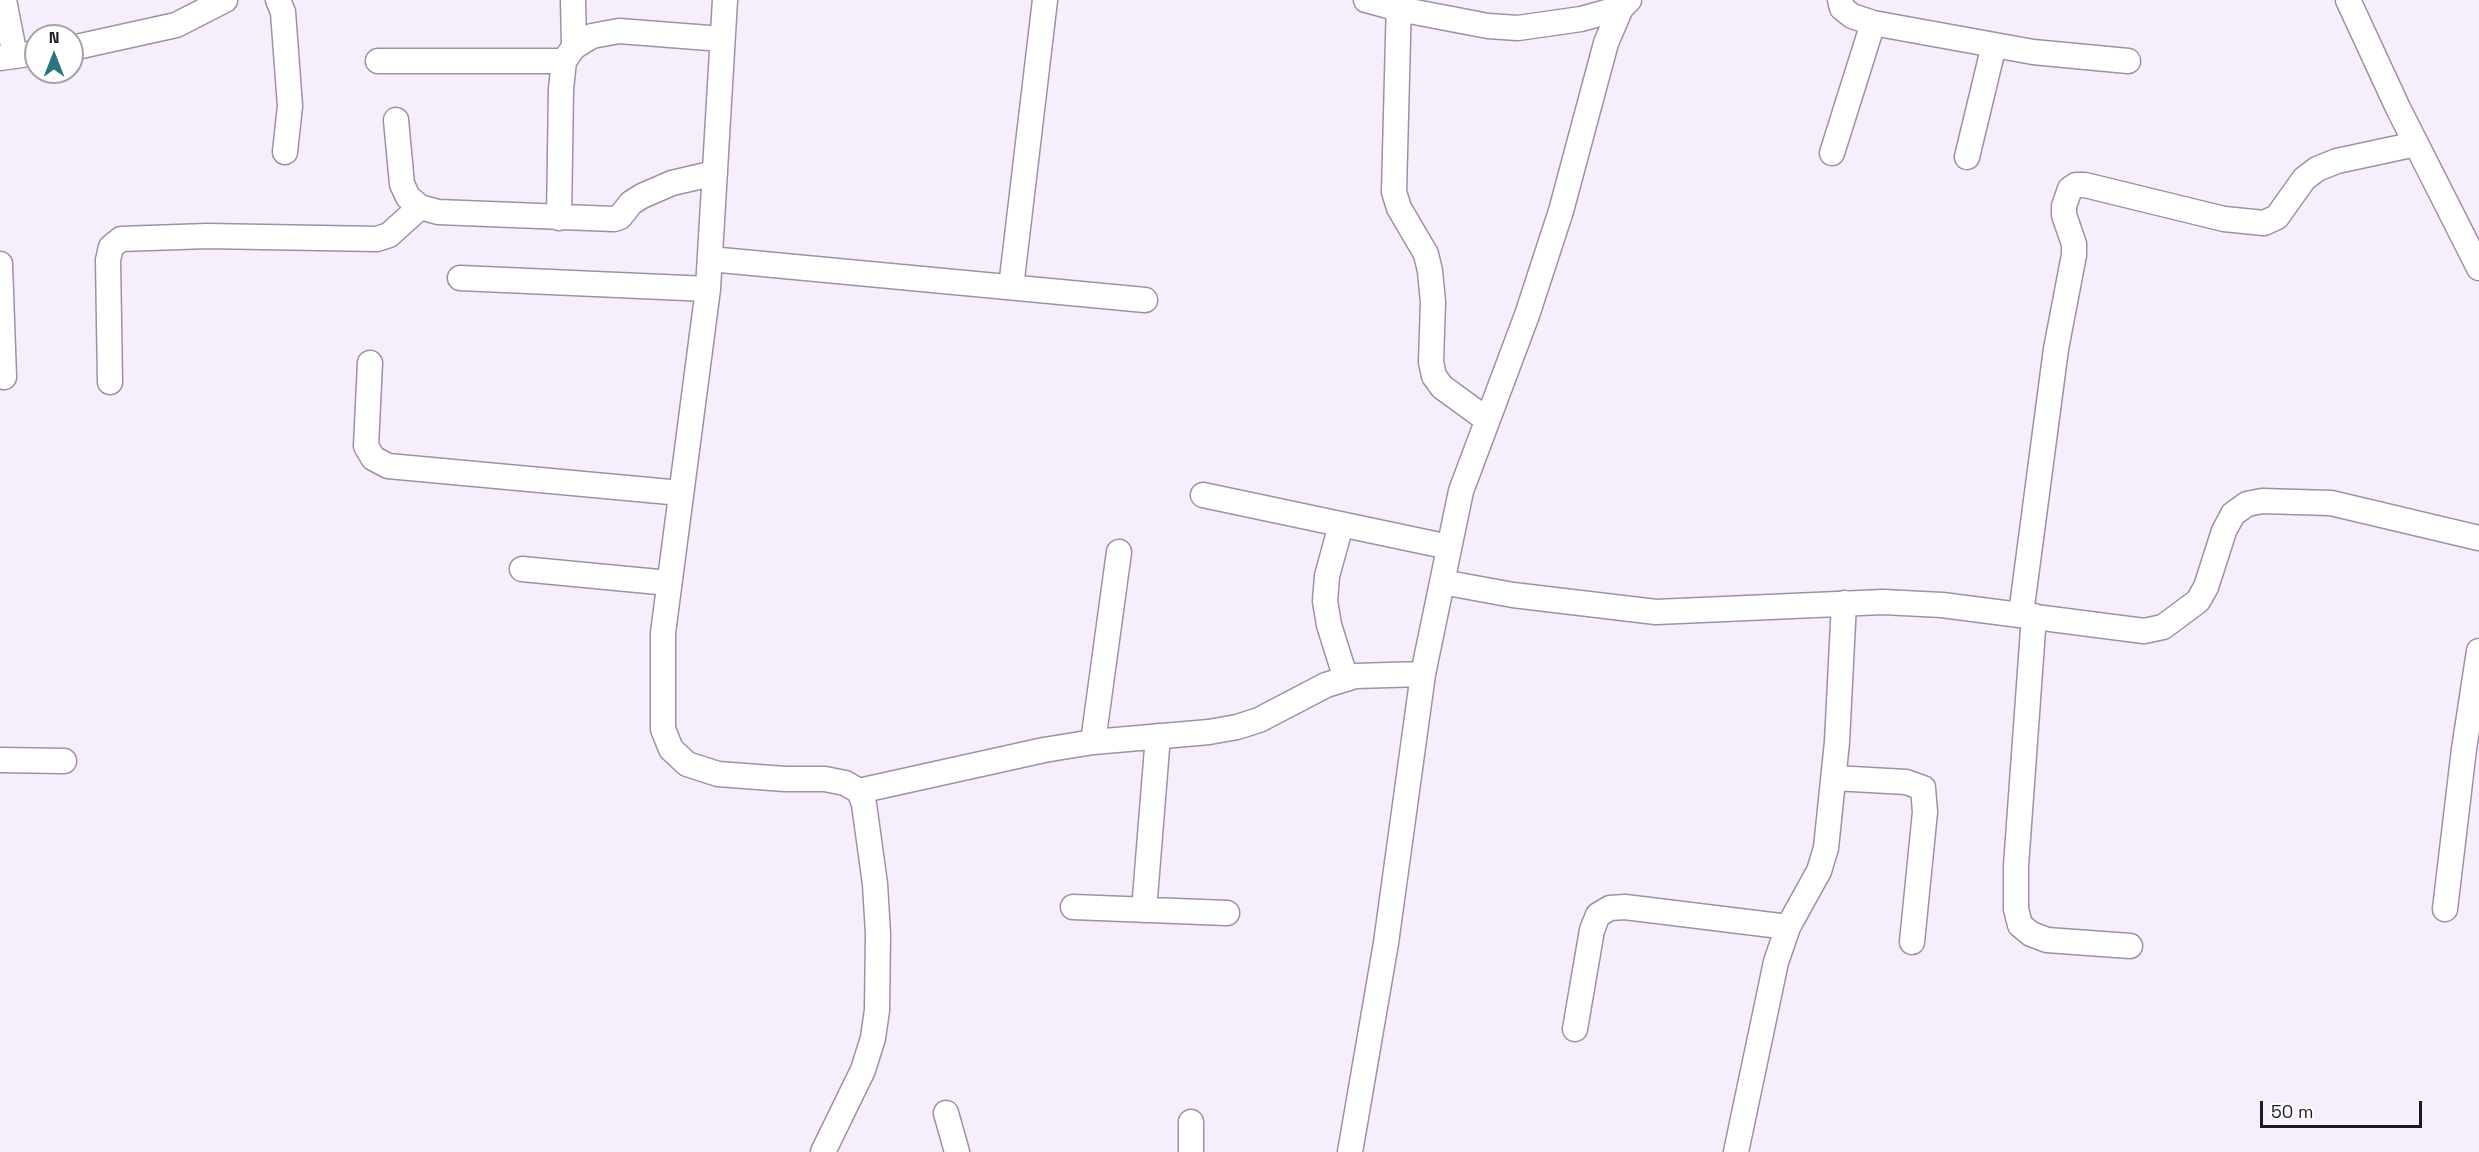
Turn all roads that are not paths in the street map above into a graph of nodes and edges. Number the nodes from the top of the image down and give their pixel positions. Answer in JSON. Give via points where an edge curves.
{"nodes":[{"id":1,"x":4,"y":0,"type":"edge"},
{"id":2,"x":278,"y":0,"type":"edge"},
{"id":3,"x":573,"y":0,"type":"edge"},
{"id":4,"x":725,"y":0,"type":"edge"},
{"id":5,"x":1045,"y":0,"type":"edge"},
{"id":6,"x":1366,"y":0,"type":"edge"},
{"id":7,"x":1840,"y":0,"type":"edge"},
{"id":8,"x":2348,"y":0,"type":"edge"},
{"id":9,"x":223,"y":1,"type":"edge"},
{"id":10,"x":1625,"y":4,"type":"edge"},
{"id":11,"x":1399,"y":5,"type":"edge"},
{"id":12,"x":1873,"y":23,"type":"junction"},
{"id":13,"x":722,"y":39,"type":"junction"},
{"id":14,"x":84,"y":45,"type":"edge"},
{"id":15,"x":1994,"y":45,"type":"junction"},
{"id":16,"x":569,"y":54,"type":"junction"},
{"id":17,"x":17,"y":56,"type":"edge"},
{"id":18,"x":378,"y":61,"type":"dead end"},
{"id":19,"x":2128,"y":61,"type":"dead end"},
{"id":20,"x":396,"y":120,"type":"dead end"},
{"id":21,"x":2416,"y":144,"type":"junction"},
{"id":22,"x":285,"y":153,"type":"dead end"},
{"id":23,"x":1833,"y":153,"type":"dead end"},
{"id":24,"x":1967,"y":158,"type":"dead end"},
{"id":25,"x":715,"y":172,"type":"junction"},
{"id":26,"x":420,"y":207,"type":"junction"},
{"id":27,"x":560,"y":218,"type":"junction"},
{"id":28,"x":710,"y":259,"type":"junction"},
{"id":29,"x":0,"y":264,"type":"edge"},
{"id":30,"x":2479,"y":268,"type":"edge"},
{"id":31,"x":460,"y":278,"type":"dead end"},
{"id":32,"x":1011,"y":287,"type":"junction"},
{"id":33,"x":708,"y":289,"type":"junction"},
{"id":34,"x":1146,"y":300,"type":"dead end"},
{"id":35,"x":370,"y":363,"type":"dead end"},
{"id":36,"x":4,"y":376,"type":"dead end"},
{"id":37,"x":110,"y":382,"type":"dead end"},
{"id":38,"x":1486,"y":419,"type":"junction"},
{"id":39,"x":681,"y":493,"type":"junction"},
{"id":40,"x":1203,"y":495,"type":"dead end"},
{"id":41,"x":1341,"y":525,"type":"junction"},
{"id":42,"x":2479,"y":538,"type":"edge"},
{"id":43,"x":1449,"y":547,"type":"junction"},
{"id":44,"x":1119,"y":552,"type":"dead end"},
{"id":45,"x":522,"y":569,"type":"dead end"},
{"id":46,"x":1442,"y":582,"type":"junction"},
{"id":47,"x":669,"y":584,"type":"junction"},
{"id":48,"x":1844,"y":603,"type":"junction"},
{"id":49,"x":2027,"y":615,"type":"junction"},
{"id":50,"x":2479,"y":651,"type":"edge"},
{"id":51,"x":1423,"y":674,"type":"junction"},
{"id":52,"x":1346,"y":678,"type":"junction"},
{"id":53,"x":1158,"y":736,"type":"junction"},
{"id":54,"x":1093,"y":742,"type":"junction"},
{"id":55,"x":0,"y":760,"type":"edge"},
{"id":56,"x":64,"y":761,"type":"dead end"},
{"id":57,"x":1834,"y":778,"type":"junction"},
{"id":58,"x":859,"y":791,"type":"junction"},
{"id":59,"x":1073,"y":907,"type":"dead end"},
{"id":60,"x":2445,"y":909,"type":"dead end"},
{"id":61,"x":1144,"y":910,"type":"junction"},
{"id":62,"x":1227,"y":913,"type":"dead end"},
{"id":63,"x":1788,"y":927,"type":"junction"},
{"id":64,"x":1912,"y":942,"type":"dead end"},
{"id":65,"x":2130,"y":946,"type":"dead end"},
{"id":66,"x":1575,"y":1029,"type":"dead end"},
{"id":67,"x":946,"y":1113,"type":"dead end"},
{"id":68,"x":1191,"y":1122,"type":"dead end"},
{"id":69,"x":823,"y":1152,"type":"edge"},
{"id":70,"x":957,"y":1152,"type":"edge"},
{"id":71,"x":1191,"y":1152,"type":"edge"},
{"id":72,"x":1350,"y":1152,"type":"edge"},
{"id":73,"x":1736,"y":1152,"type":"edge"}],
"edges":[{"from":1,"to":17,"type":"street"},
{"from":2,"to":22,"type":"street","via":[[283,12],[290,106]]},
{"from":3,"to":16,"type":"street"},
{"from":4,"to":13,"type":"street"},
{"from":5,"to":32,"type":"street"},
{"from":6,"to":11,"type":"street"},
{"from":7,"to":12,"type":"street","via":[[1842,9],[1852,16]]},
{"from":8,"to":21,"type":"street"},
{"from":9,"to":14,"type":"street","via":[[176,25]]},
{"from":10,"to":11,"type":"street","via":[[1581,19],[1518,28],[1488,26]]},
{"from":10,"to":38,"type":"street","via":[[1606,43],[1561,211]]},
{"from":11,"to":38,"type":"street","via":[[1394,192],[1426,254],[1430,271],[1434,376],[1442,387]]},
{"from":12,"to":15,"type":"street"},
{"from":12,"to":23,"type":"street"},
{"from":13,"to":16,"type":"street","via":[[619,31],[592,36]]},
{"from":13,"to":25,"type":"street"},
{"from":15,"to":19,"type":"street"},
{"from":15,"to":24,"type":"street"},
{"from":16,"to":18,"type":"street"},
{"from":16,"to":27,"type":"street","via":[[561,88]]},
{"from":20,"to":26,"type":"street","via":[[402,184],[408,197]]},
{"from":21,"to":30,"type":"street"},
{"from":21,"to":49,"type":"street","via":[[2317,169],[2304,179],[2277,217],[2264,223],[2224,219],[2085,185],[2070,189],[2064,215],[2074,255],[2056,349]]},
{"from":25,"to":27,"type":"street","via":[[642,196],[621,217]]},
{"from":25,"to":28,"type":"street"},
{"from":26,"to":27,"type":"street","via":[[438,212]]},
{"from":26,"to":37,"type":"street","via":[[389,235],[377,239],[122,239],[111,247],[108,260]]},
{"from":28,"to":32,"type":"street"},
{"from":28,"to":33,"type":"street"},
{"from":29,"to":36,"type":"street"},
{"from":31,"to":33,"type":"street"},
{"from":32,"to":34,"type":"street"},
{"from":33,"to":39,"type":"street"},
{"from":35,"to":39,"type":"street","via":[[366,446],[373,458],[388,466]]},
{"from":38,"to":43,"type":"street","via":[[1461,491]]},
{"from":39,"to":47,"type":"street"},
{"from":40,"to":41,"type":"street"},
{"from":41,"to":43,"type":"street"},
{"from":41,"to":52,"type":"street","via":[[1327,576],[1325,601]]},
{"from":42,"to":49,"type":"street","via":[[2331,503],[2262,501],[2247,504],[2234,514],[2198,601],[2163,627],[2121,630]]},
{"from":43,"to":46,"type":"street"},
{"from":44,"to":54,"type":"street"},
{"from":45,"to":47,"type":"street"},
{"from":46,"to":48,"type":"street","via":[[1513,595],[1656,612]]},
{"from":46,"to":51,"type":"street"},
{"from":47,"to":58,"type":"street","via":[[661,702],[663,729],[671,749],[687,764],[718,774],[825,778]]},
{"from":48,"to":49,"type":"street","via":[[1942,604]]},
{"from":48,"to":57,"type":"street"},
{"from":49,"to":65,"type":"street","via":[[2016,866],[2020,925],[2048,940]]},
{"from":50,"to":60,"type":"street"},
{"from":51,"to":52,"type":"street"},
{"from":51,"to":72,"type":"street","via":[[1386,943]]},
{"from":52,"to":53,"type":"street","via":[[1237,728]]},
{"from":53,"to":54,"type":"street"},
{"from":53,"to":61,"type":"street"},
{"from":54,"to":58,"type":"street","via":[[982,762]]},
{"from":55,"to":56,"type":"street"},
{"from":57,"to":63,"type":"street","via":[[1826,848],[1819,871]]},
{"from":57,"to":64,"type":"street","via":[[1906,782],[1923,788],[1925,812]]},
{"from":58,"to":69,"type":"street","via":[[875,884],[877,1011],[863,1070]]},
{"from":59,"to":61,"type":"street"},
{"from":61,"to":62,"type":"street"},
{"from":63,"to":66,"type":"street","via":[[1610,908],[1598,915],[1592,930]]},
{"from":63,"to":73,"type":"street","via":[[1776,962]]},
{"from":67,"to":70,"type":"street"},
{"from":68,"to":71,"type":"street"}]}
